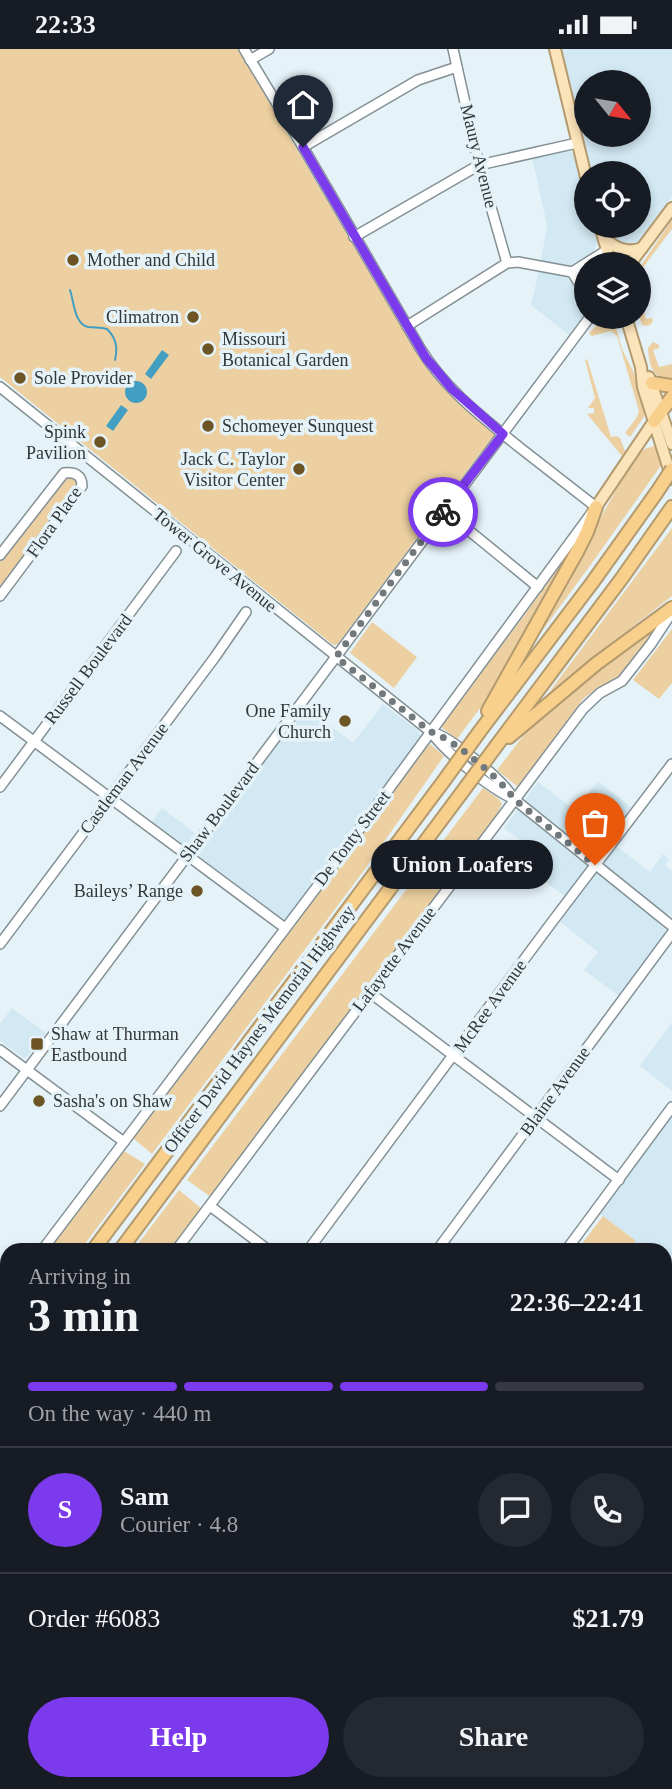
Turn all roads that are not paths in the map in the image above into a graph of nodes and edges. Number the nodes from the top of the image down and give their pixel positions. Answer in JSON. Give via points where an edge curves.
{"nodes":[{"id":1,"x":244,"y":49,"type":"edge"},
{"id":2,"x":269,"y":49,"type":"edge"},
{"id":3,"x":453,"y":49,"type":"edge"},
{"id":4,"x":555,"y":49,"type":"edge"},
{"id":5,"x":250,"y":60,"type":"junction"},
{"id":6,"x":457,"y":67,"type":"junction"},
{"id":7,"x":574,"y":130,"type":"edge"},
{"id":8,"x":574,"y":144,"type":"edge"},
{"id":9,"x":303,"y":147,"type":"junction"},
{"id":10,"x":479,"y":165,"type":"junction"},
{"id":11,"x":672,"y":208,"type":"edge"},
{"id":12,"x":354,"y":237,"type":"junction"},
{"id":13,"x":604,"y":238,"type":"joint"},
{"id":14,"x":642,"y":248,"type":"junction"},
{"id":15,"x":607,"y":250,"type":"joint"},
{"id":16,"x":639,"y":252,"type":"edge"},
{"id":17,"x":507,"y":264,"type":"junction"},
{"id":18,"x":572,"y":272,"type":"junction"},
{"id":19,"x":574,"y":275,"type":"edge"},
{"id":20,"x":407,"y":326,"type":"junction"},
{"id":21,"x":582,"y":329,"type":"edge"},
{"id":22,"x":630,"y":329,"type":"edge"},
{"id":23,"x":641,"y":366,"type":"junction"},
{"id":24,"x":652,"y":383,"type":"junction"},
{"id":25,"x":0,"y":387,"type":"edge"},
{"id":26,"x":672,"y":387,"type":"edge"},
{"id":27,"x":672,"y":397,"type":"edge"},
{"id":28,"x":658,"y":416,"type":"junction"},
{"id":29,"x":503,"y":434,"type":"junction"},
{"id":30,"x":639,"y":443,"type":"junction"},
{"id":31,"x":667,"y":444,"type":"edge"},
{"id":32,"x":672,"y":452,"type":"edge"},
{"id":33,"x":672,"y":469,"type":"edge"},
{"id":34,"x":672,"y":480,"type":"edge"},
{"id":35,"x":596,"y":507,"type":"junction"},
{"id":36,"x":444,"y":511,"type":"junction"},
{"id":37,"x":668,"y":512,"type":"edge"},
{"id":38,"x":176,"y":551,"type":"dead end"},
{"id":39,"x":0,"y":555,"type":"edge"},
{"id":40,"x":538,"y":587,"type":"junction"},
{"id":41,"x":0,"y":596,"type":"edge"},
{"id":42,"x":672,"y":610,"type":"edge"},
{"id":43,"x":246,"y":612,"type":"dead end"},
{"id":44,"x":336,"y":657,"type":"junction"},
{"id":45,"x":0,"y":716,"type":"edge"},
{"id":46,"x":480,"y":731,"type":"junction"},
{"id":47,"x":431,"y":732,"type":"junction"},
{"id":48,"x":34,"y":741,"type":"junction"},
{"id":49,"x":497,"y":745,"type":"junction"},
{"id":50,"x":672,"y":764,"type":"edge"},
{"id":51,"x":0,"y":787,"type":"edge"},
{"id":52,"x":109,"y":797,"type":"junction"},
{"id":53,"x":514,"y":799,"type":"junction"},
{"id":54,"x":185,"y":856,"type":"junction"},
{"id":55,"x":595,"y":865,"type":"junction"},
{"id":56,"x":672,"y":926,"type":"edge"},
{"id":57,"x":285,"y":928,"type":"junction"},
{"id":58,"x":672,"y":933,"type":"edge"},
{"id":59,"x":0,"y":944,"type":"edge"},
{"id":60,"x":369,"y":992,"type":"junction"},
{"id":61,"x":0,"y":1050,"type":"edge"},
{"id":62,"x":453,"y":1056,"type":"junction"},
{"id":63,"x":27,"y":1070,"type":"junction"},
{"id":64,"x":0,"y":1106,"type":"edge"},
{"id":65,"x":672,"y":1107,"type":"edge"},
{"id":66,"x":536,"y":1118,"type":"junction"},
{"id":67,"x":124,"y":1142,"type":"junction"},
{"id":68,"x":619,"y":1180,"type":"junction"},
{"id":69,"x":210,"y":1206,"type":"junction"},
{"id":70,"x":48,"y":1243,"type":"edge"},
{"id":71,"x":99,"y":1243,"type":"edge"},
{"id":72,"x":126,"y":1243,"type":"edge"},
{"id":73,"x":182,"y":1243,"type":"edge"},
{"id":74,"x":259,"y":1243,"type":"edge"},
{"id":75,"x":313,"y":1243,"type":"edge"},
{"id":76,"x":442,"y":1243,"type":"edge"},
{"id":77,"x":572,"y":1243,"type":"edge"}],
"edges":[{"from":1,"to":5,"type":"street"},
{"from":2,"to":5,"type":"street"},
{"from":3,"to":6,"type":"street","name":"Maury Avenue"},
{"from":4,"to":7,"type":"main road"},
{"from":5,"to":9,"type":"street"},
{"from":6,"to":9,"type":"street","via":[[418,80]]},
{"from":6,"to":10,"type":"street","name":"Maury Avenue"},
{"from":8,"to":10,"type":"street"},
{"from":9,"to":12,"type":"street"},
{"from":10,"to":12,"type":"street"},
{"from":10,"to":17,"type":"street","name":"Maury Avenue"},
{"from":11,"to":14,"type":"main road"},
{"from":12,"to":20,"type":"street"},
{"from":13,"to":14,"type":"main road","via":[[623,250]]},
{"from":13,"to":15,"type":"main road"},
{"from":14,"to":16,"type":"main road"},
{"from":15,"to":18,"type":"street"},
{"from":17,"to":18,"type":"street"},
{"from":17,"to":20,"type":"street"},
{"from":18,"to":19,"type":"street"},
{"from":20,"to":29,"type":"street","via":[[442,379]]},
{"from":21,"to":29,"type":"street","name":"Shaw Boulevard"},
{"from":22,"to":23,"type":"main road"},
{"from":23,"to":24,"type":"main road"},
{"from":23,"to":28,"type":"main road","via":[[643,387]]},
{"from":24,"to":26,"type":"highway"},
{"from":24,"to":28,"type":"main road"},
{"from":25,"to":44,"type":"street","name":"Tower Grove Avenue"},
{"from":27,"to":28,"type":"highway"},
{"from":28,"to":30,"type":"main road","name":"De Tonty Street"},
{"from":28,"to":31,"type":"main road"},
{"from":29,"to":35,"type":"street"},
{"from":29,"to":36,"type":"street","name":"Shaw Boulevard"},
{"from":30,"to":31,"type":"main road"},
{"from":30,"to":35,"type":"main road","name":"De Tonty Street"},
{"from":31,"to":32,"type":"main road"},
{"from":31,"to":34,"type":"main road"},
{"from":33,"to":46,"type":"highway","name":"Officer David Haynes Memorial Highway","bridge":true},
{"from":35,"to":40,"type":"street","name":"De Tonty Street"},
{"from":35,"to":46,"type":"highway","via":[[583,541]]},
{"from":36,"to":40,"type":"street"},
{"from":36,"to":44,"type":"street","name":"Shaw Boulevard"},
{"from":37,"to":49,"type":"highway","name":"Officer David Haynes Memorial Highway"},
{"from":38,"to":48,"type":"street","name":"Russell Boulevard"},
{"from":39,"to":41,"type":"street","name":"Flora Place","via":[[64,473],[76,473],[82,486]]},
{"from":40,"to":47,"type":"street","name":"De Tonty Street"},
{"from":42,"to":49,"type":"highway","via":[[596,664]]},
{"from":42,"to":53,"type":"street","name":"Lafayette Avenue","via":[[622,681],[583,709]]},
{"from":43,"to":52,"type":"street","name":"Castleman Avenue"},
{"from":44,"to":47,"type":"street","name":"Tower Grove Avenue"},
{"from":44,"to":54,"type":"street","name":"Shaw Boulevard"},
{"from":45,"to":48,"type":"street"},
{"from":46,"to":71,"type":"highway","name":"Officer David Haynes Memorial Highway","bridge":true},
{"from":47,"to":53,"type":"street","name":"Tower Grove Avenue","via":[[447,751]]},
{"from":47,"to":57,"type":"street","name":"De Tonty Street"},
{"from":48,"to":51,"type":"street","name":"Russell Boulevard"},
{"from":48,"to":52,"type":"street"},
{"from":49,"to":72,"type":"highway","name":"Officer David Haynes Memorial Highway","bridge":true},
{"from":50,"to":55,"type":"street","name":"McRee Avenue"},
{"from":52,"to":54,"type":"street"},
{"from":52,"to":59,"type":"street","name":"Castleman Avenue"},
{"from":53,"to":55,"type":"street","name":"Tower Grove Avenue"},
{"from":53,"to":60,"type":"street","name":"Lafayette Avenue"},
{"from":54,"to":57,"type":"street"},
{"from":54,"to":63,"type":"street","name":"Shaw Boulevard"},
{"from":55,"to":56,"type":"street","name":"Tower Grove Avenue"},
{"from":55,"to":62,"type":"street","name":"McRee Avenue"},
{"from":57,"to":67,"type":"street","name":"De Tonty Street"},
{"from":58,"to":66,"type":"street","name":"Blaine Avenue"},
{"from":60,"to":62,"type":"street"},
{"from":60,"to":69,"type":"street","name":"Lafayette Avenue"},
{"from":61,"to":63,"type":"street"},
{"from":62,"to":66,"type":"street"},
{"from":62,"to":75,"type":"street","name":"McRee Avenue"},
{"from":63,"to":64,"type":"street","name":"Shaw Boulevard"},
{"from":63,"to":67,"type":"street"},
{"from":65,"to":68,"type":"street"},
{"from":66,"to":68,"type":"street"},
{"from":66,"to":76,"type":"street","name":"Blaine Avenue"},
{"from":67,"to":70,"type":"street","name":"De Tonty Street"},
{"from":68,"to":77,"type":"street"},
{"from":69,"to":73,"type":"street","name":"Lafayette Avenue"},
{"from":69,"to":74,"type":"street"}]}
